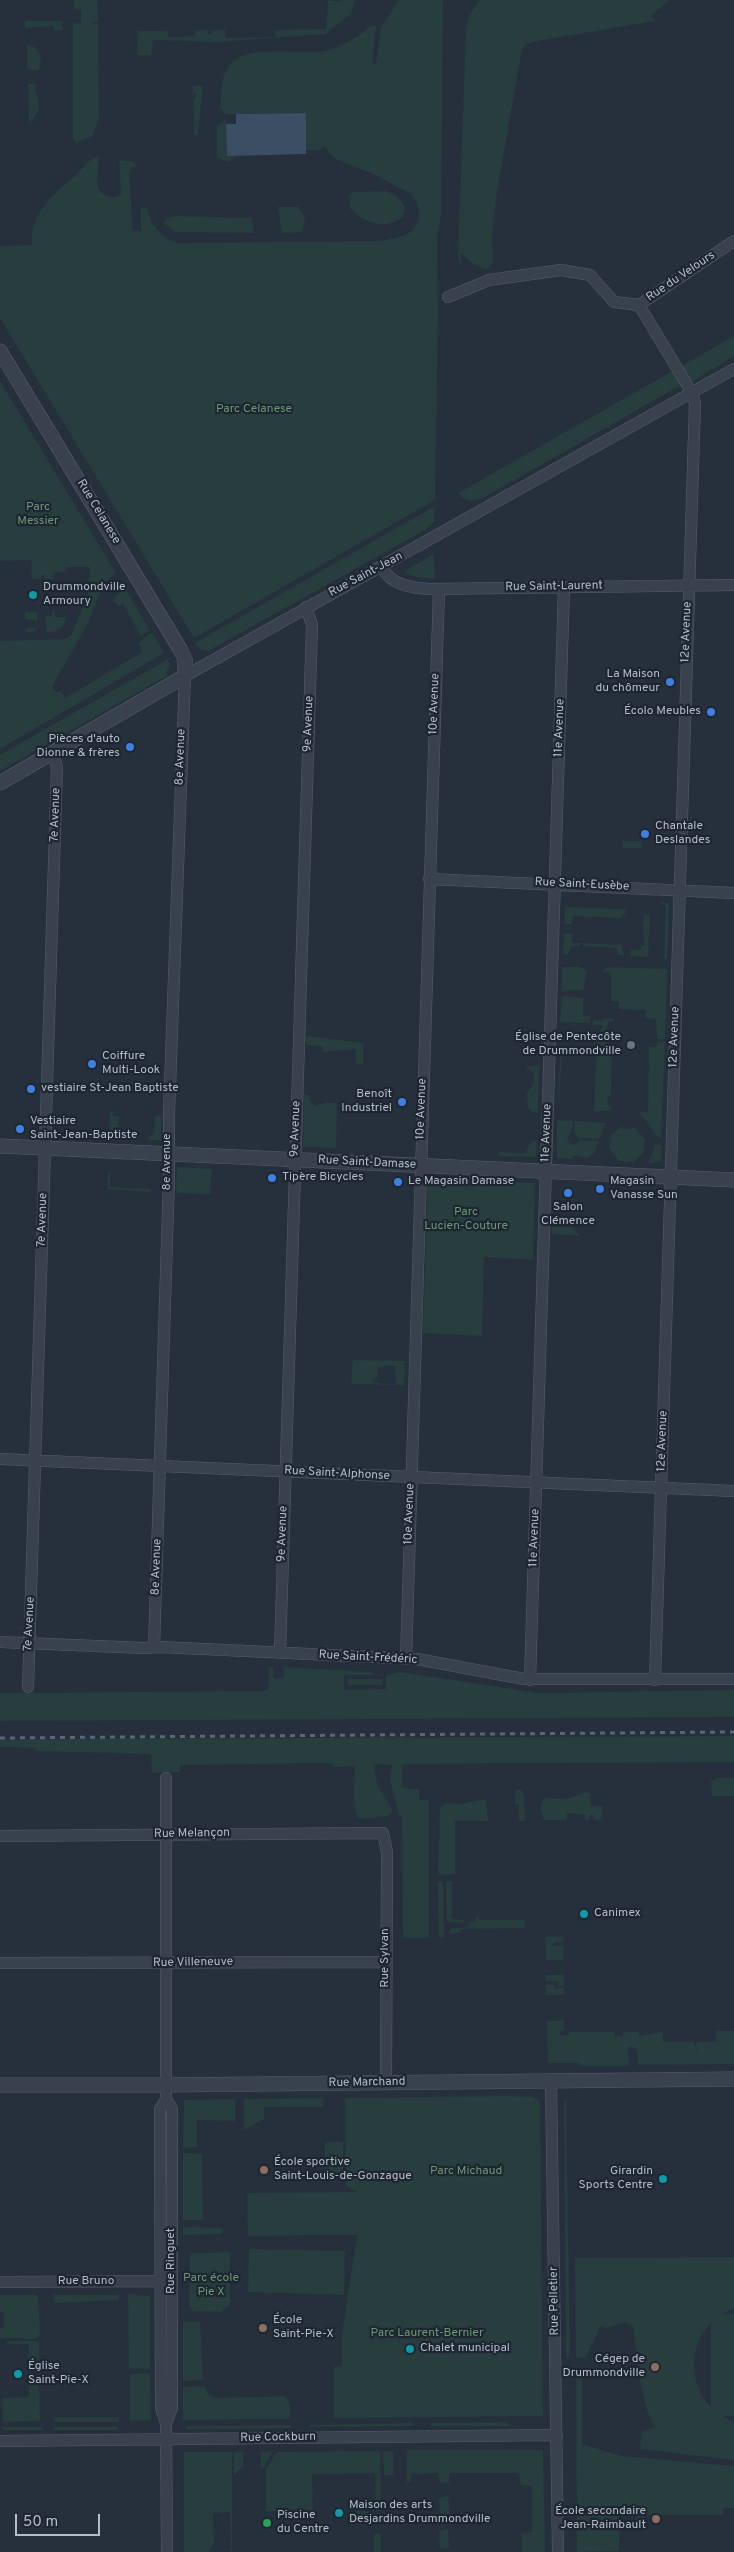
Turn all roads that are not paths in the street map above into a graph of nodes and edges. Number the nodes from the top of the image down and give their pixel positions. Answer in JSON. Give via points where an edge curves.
{"nodes":[{"id":1,"x":734,"y":241,"type":"edge"},
{"id":2,"x":448,"y":297,"type":"dead end"},
{"id":3,"x":639,"y":305,"type":"junction"},
{"id":4,"x":0,"y":351,"type":"edge"},
{"id":5,"x":734,"y":369,"type":"edge"},
{"id":6,"x":692,"y":393,"type":"junction"},
{"id":7,"x":382,"y":567,"type":"junction"},
{"id":8,"x":734,"y":584,"type":"edge"},
{"id":9,"x":689,"y":585,"type":"junction"},
{"id":10,"x":564,"y":586,"type":"junction"},
{"id":11,"x":439,"y":589,"type":"junction"},
{"id":12,"x":306,"y":607,"type":"junction"},
{"id":13,"x":185,"y":676,"type":"junction"},
{"id":14,"x":53,"y":753,"type":"junction"},
{"id":15,"x":0,"y":783,"type":"edge"},
{"id":16,"x":429,"y":879,"type":"junction"},
{"id":17,"x":555,"y":884,"type":"junction"},
{"id":18,"x":679,"y":890,"type":"junction"},
{"id":19,"x":734,"y":893,"type":"edge"},
{"id":20,"x":0,"y":1146,"type":"edge"},
{"id":21,"x":45,"y":1148,"type":"junction"},
{"id":22,"x":169,"y":1154,"type":"junction"},
{"id":23,"x":295,"y":1159,"type":"junction"},
{"id":24,"x":421,"y":1166,"type":"junction"},
{"id":25,"x":546,"y":1171,"type":"junction"},
{"id":26,"x":670,"y":1177,"type":"junction"},
{"id":27,"x":734,"y":1180,"type":"edge"},
{"id":28,"x":0,"y":1459,"type":"edge"},
{"id":29,"x":36,"y":1460,"type":"junction"},
{"id":30,"x":160,"y":1466,"type":"junction"},
{"id":31,"x":286,"y":1471,"type":"junction"},
{"id":32,"x":411,"y":1478,"type":"junction"},
{"id":33,"x":536,"y":1483,"type":"junction"},
{"id":34,"x":661,"y":1488,"type":"junction"},
{"id":35,"x":734,"y":1491,"type":"edge"},
{"id":36,"x":0,"y":1642,"type":"edge"},
{"id":37,"x":31,"y":1644,"type":"junction"},
{"id":38,"x":154,"y":1647,"type":"junction"},
{"id":39,"x":280,"y":1653,"type":"junction"},
{"id":40,"x":406,"y":1659,"type":"junction"},
{"id":41,"x":734,"y":1679,"type":"edge"},
{"id":42,"x":530,"y":1680,"type":"junction"},
{"id":43,"x":655,"y":1680,"type":"junction"},
{"id":44,"x":28,"y":1687,"type":"dead end"},
{"id":45,"x":166,"y":1778,"type":"dead end"},
{"id":46,"x":383,"y":1833,"type":"joint"},
{"id":47,"x":165,"y":1835,"type":"junction"},
{"id":48,"x":0,"y":1836,"type":"edge"},
{"id":49,"x":386,"y":1962,"type":"junction"},
{"id":50,"x":0,"y":1963,"type":"edge"},
{"id":51,"x":166,"y":1963,"type":"junction"},
{"id":52,"x":734,"y":2079,"type":"edge"},
{"id":53,"x":551,"y":2081,"type":"junction"},
{"id":54,"x":386,"y":2083,"type":"junction"},
{"id":55,"x":0,"y":2085,"type":"edge"},
{"id":56,"x":166,"y":2092,"type":"junction"},
{"id":57,"x":166,"y":2281,"type":"junction"},
{"id":58,"x":0,"y":2282,"type":"edge"},
{"id":59,"x":557,"y":2435,"type":"junction"},
{"id":60,"x":167,"y":2439,"type":"junction"},
{"id":61,"x":0,"y":2441,"type":"edge"},
{"id":62,"x":167,"y":2552,"type":"edge"},
{"id":63,"x":558,"y":2552,"type":"edge"}],
"edges":[{"from":1,"to":3,"type":"street","name":"Rue du Velours"},
{"from":2,"to":3,"type":"street","via":[[490,280],[561,270],[590,275],[614,302]]},
{"from":3,"to":6,"type":"street","name":"Rue du Velours"},
{"from":4,"to":13,"type":"street","name":"Rue Celanese","via":[[184,655]]},
{"from":5,"to":6,"type":"street","name":"Rue Saint-Jean"},
{"from":6,"to":7,"type":"street","name":"Rue Saint-Jean"},
{"from":6,"to":9,"type":"street","name":"12e Avenue","via":[[695,403]]},
{"from":7,"to":11,"type":"street","name":"Rue Saint-Laurent","via":[[390,578],[402,584]]},
{"from":7,"to":12,"type":"street","name":"Rue Saint-Jean"},
{"from":8,"to":9,"type":"street","name":"Rue Saint-Laurent"},
{"from":9,"to":10,"type":"street","name":"Rue Saint-Laurent"},
{"from":9,"to":18,"type":"street","name":"12e Avenue"},
{"from":10,"to":11,"type":"street","name":"Rue Saint-Laurent"},
{"from":10,"to":17,"type":"street","name":"11e Avenue"},
{"from":11,"to":16,"type":"street","name":"10e Avenue"},
{"from":12,"to":13,"type":"street","name":"Rue Saint-Jean"},
{"from":12,"to":23,"type":"street","name":"9e Avenue","via":[[312,625]]},
{"from":13,"to":14,"type":"street","name":"Rue Saint-Jean"},
{"from":13,"to":22,"type":"street","name":"8e Avenue"},
{"from":14,"to":15,"type":"street","name":"Rue Saint-Jean"},
{"from":14,"to":21,"type":"street","name":"7e Avenue","via":[[57,767]]},
{"from":16,"to":17,"type":"street","name":"Rue Saint-Eusèbe"},
{"from":16,"to":24,"type":"street","name":"10e Avenue"},
{"from":17,"to":18,"type":"street","name":"Rue Saint-Eusèbe"},
{"from":17,"to":25,"type":"street","name":"11e Avenue"},
{"from":18,"to":19,"type":"street","name":"Rue Saint-Eusèbe"},
{"from":18,"to":26,"type":"street","name":"12e Avenue"},
{"from":20,"to":21,"type":"street","name":"Rue Saint-Damase"},
{"from":21,"to":22,"type":"street","name":"Rue Saint-Damase"},
{"from":21,"to":29,"type":"street","name":"7e Avenue"},
{"from":22,"to":23,"type":"street","name":"Rue Saint-Damase"},
{"from":22,"to":30,"type":"street","name":"8e Avenue"},
{"from":23,"to":24,"type":"street","name":"Rue Saint-Damase"},
{"from":23,"to":31,"type":"street","name":"9e Avenue"},
{"from":24,"to":25,"type":"street","name":"Rue Saint-Damase"},
{"from":24,"to":32,"type":"street","name":"10e Avenue"},
{"from":25,"to":26,"type":"street","name":"Rue Saint-Damase"},
{"from":25,"to":33,"type":"street","name":"11e Avenue"},
{"from":26,"to":27,"type":"street","name":"Rue Saint-Damase"},
{"from":26,"to":34,"type":"street","name":"12e Avenue"},
{"from":28,"to":29,"type":"street","name":"Rue Saint-Alphonse"},
{"from":29,"to":30,"type":"street","name":"Rue Saint-Alphonse"},
{"from":29,"to":37,"type":"street","name":"7e Avenue"},
{"from":30,"to":31,"type":"street","name":"Rue Saint-Alphonse"},
{"from":30,"to":38,"type":"street","name":"8e Avenue"},
{"from":31,"to":32,"type":"street","name":"Rue Saint-Alphonse"},
{"from":31,"to":39,"type":"street","name":"9e Avenue"},
{"from":32,"to":33,"type":"street","name":"Rue Saint-Alphonse"},
{"from":32,"to":40,"type":"street","name":"10e Avenue"},
{"from":33,"to":34,"type":"street","name":"Rue Saint-Alphonse"},
{"from":33,"to":42,"type":"street","name":"11e Avenue"},
{"from":34,"to":35,"type":"street","name":"Rue Saint-Alphonse"},
{"from":34,"to":43,"type":"street","name":"12e Avenue"},
{"from":36,"to":37,"type":"street","name":"Rue Saint-Frédéric"},
{"from":37,"to":38,"type":"street","name":"Rue Saint-Frédéric"},
{"from":37,"to":44,"type":"street","name":"7e Avenue"},
{"from":38,"to":39,"type":"street","name":"Rue Saint-Frédéric"},
{"from":39,"to":40,"type":"street","name":"Rue Saint-Frédéric"},
{"from":40,"to":42,"type":"street","name":"Rue Saint-Frédéric"},
{"from":41,"to":43,"type":"street","name":"Rue Saint-Frédéric"},
{"from":42,"to":43,"type":"street","name":"Rue Saint-Frédéric"},
{"from":45,"to":47,"type":"street","name":"Rue Ringuet"},
{"from":46,"to":47,"type":"street","name":"Rue Melançon"},
{"from":46,"to":49,"type":"street","name":"Rue Sylvan","via":[[387,1852]]},
{"from":47,"to":48,"type":"street","name":"Rue Melançon"},
{"from":47,"to":51,"type":"street","name":"Rue Ringuet"},
{"from":49,"to":51,"type":"street","name":"Rue Villeneuve"},
{"from":49,"to":54,"type":"street","name":"Rue Sylvan"},
{"from":50,"to":51,"type":"street","name":"Rue Villeneuve"},
{"from":51,"to":56,"type":"street","name":"Rue Ringuet"},
{"from":52,"to":53,"type":"street","name":"Rue Marchand"},
{"from":53,"to":54,"type":"street","name":"Rue Marchand"},
{"from":53,"to":59,"type":"street","name":"Rue Pelletier"},
{"from":54,"to":56,"type":"street","name":"Rue Marchand"},
{"from":55,"to":56,"type":"street","name":"Rue Marchand"},
{"from":56,"to":57,"type":"street","name":"Rue Ringuet","via":[[172,2109]]},
{"from":57,"to":58,"type":"street","name":"Rue Bruno"},
{"from":57,"to":60,"type":"street","name":"Rue Ringuet","via":[[172,2408],[166,2423]]},
{"from":59,"to":60,"type":"street","name":"Rue Cockburn"},
{"from":59,"to":63,"type":"street","name":"Rue Pelletier"},
{"from":60,"to":61,"type":"street","name":"Rue Cockburn"},
{"from":60,"to":62,"type":"street","name":"Rue Ringuet"}]}
